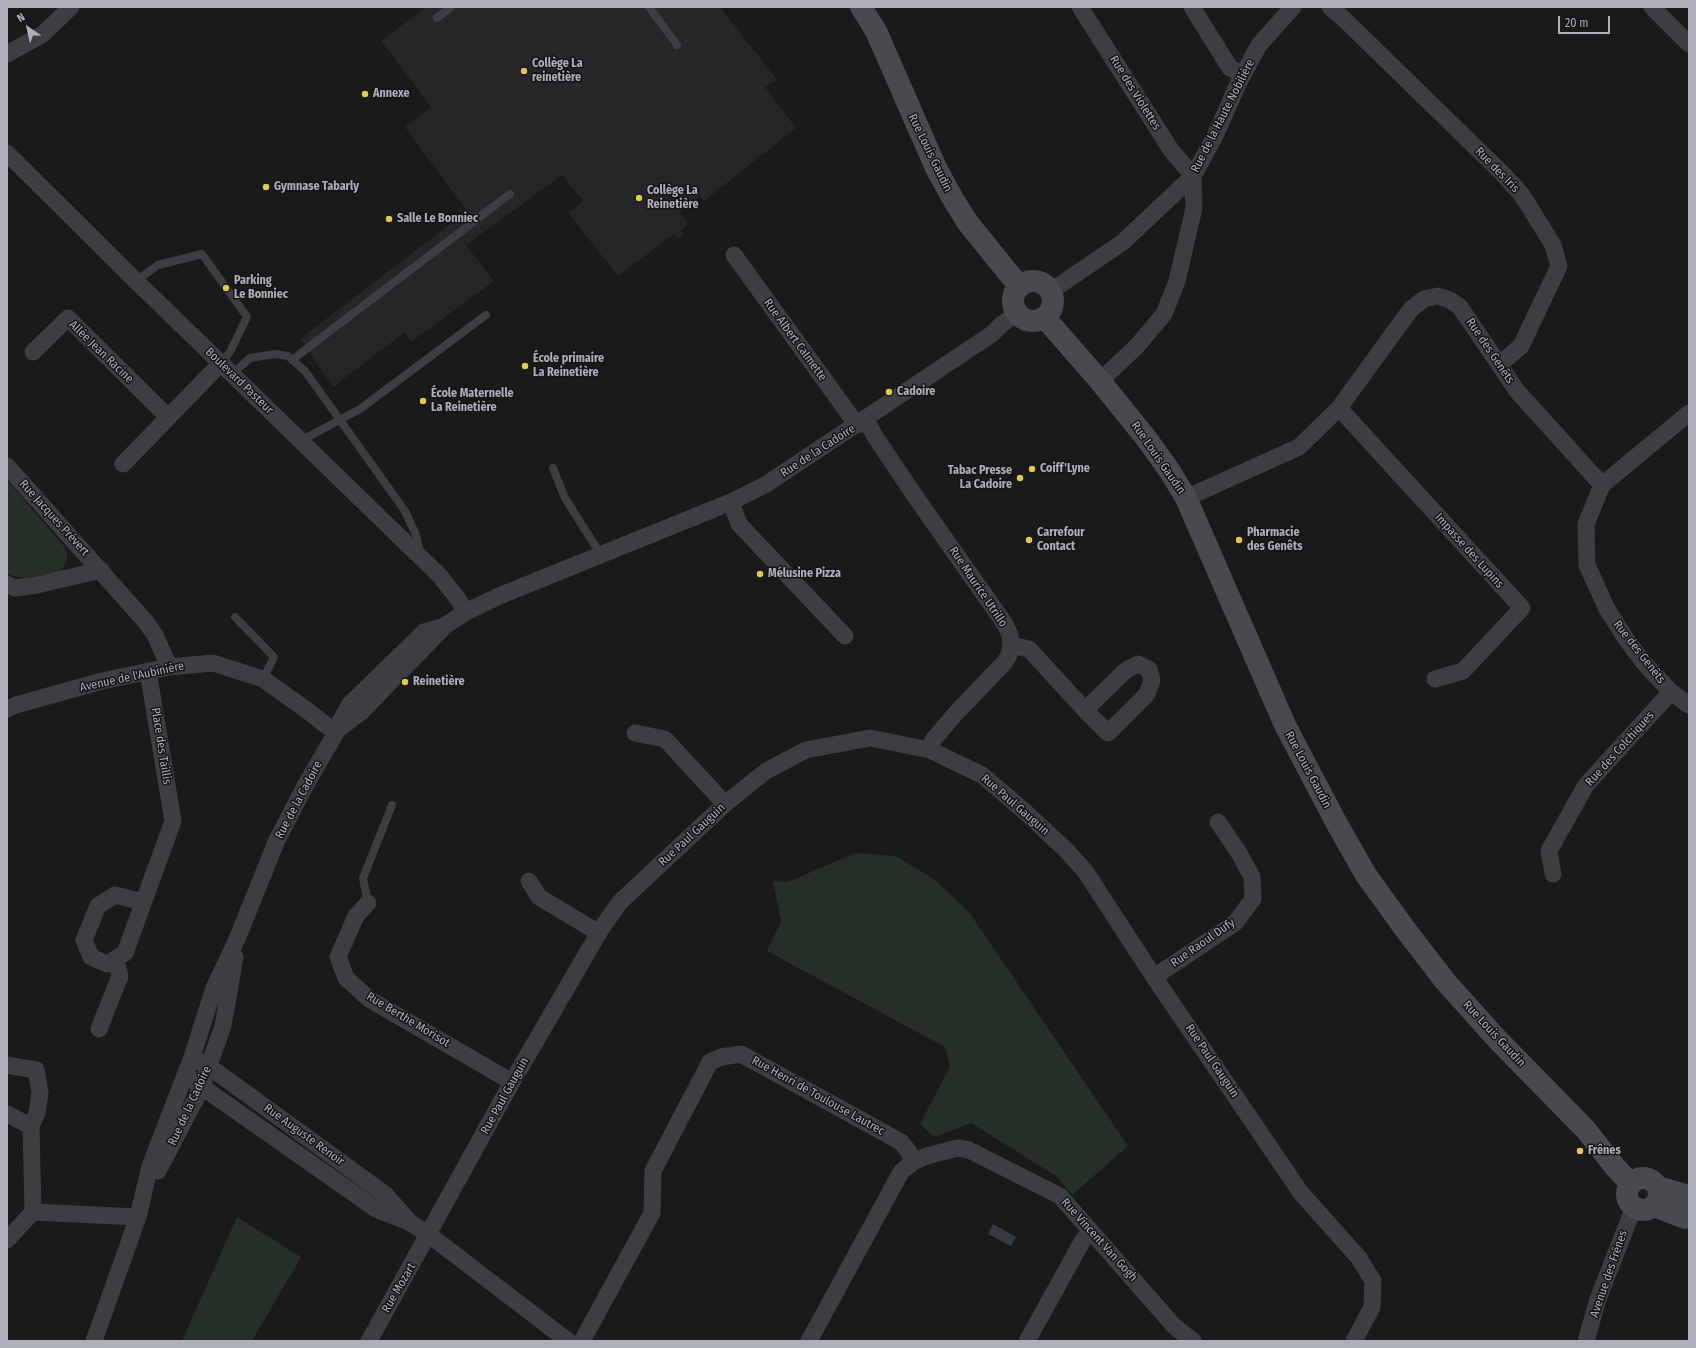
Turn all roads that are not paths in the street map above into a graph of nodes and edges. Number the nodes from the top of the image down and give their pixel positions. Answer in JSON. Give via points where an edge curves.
{"nodes":[{"id":1,"x":70,"y":7,"type":"edge"},
{"id":2,"x":451,"y":7,"type":"edge"},
{"id":3,"x":649,"y":7,"type":"edge"},
{"id":4,"x":861,"y":7,"type":"edge"},
{"id":5,"x":1080,"y":7,"type":"edge"},
{"id":6,"x":1192,"y":7,"type":"edge"},
{"id":7,"x":1293,"y":7,"type":"edge"},
{"id":8,"x":1330,"y":7,"type":"edge"},
{"id":9,"x":1652,"y":7,"type":"edge"},
{"id":10,"x":437,"y":18,"type":"dead end"},
{"id":11,"x":1689,"y":44,"type":"edge"},
{"id":12,"x":677,"y":46,"type":"dead end"},
{"id":13,"x":7,"y":54,"type":"edge"},
{"id":14,"x":1243,"y":75,"type":"junction"},
{"id":15,"x":7,"y":153,"type":"edge"},
{"id":16,"x":1193,"y":176,"type":"junction"},
{"id":17,"x":510,"y":194,"type":"dead end"},
{"id":18,"x":734,"y":255,"type":"dead end"},
{"id":19,"x":136,"y":281,"type":"junction"},
{"id":20,"x":1019,"y":286,"type":"junction"},
{"id":21,"x":1051,"y":291,"type":"junction"},
{"id":22,"x":1017,"y":314,"type":"junction"},
{"id":23,"x":486,"y":315,"type":"dead end"},
{"id":24,"x":1046,"y":318,"type":"junction"},
{"id":25,"x":34,"y":352,"type":"dead end"},
{"id":26,"x":292,"y":360,"type":"junction"},
{"id":27,"x":1500,"y":364,"type":"junction"},
{"id":28,"x":227,"y":369,"type":"junction"},
{"id":29,"x":1100,"y":381,"type":"junction"},
{"id":30,"x":1339,"y":408,"type":"junction"},
{"id":31,"x":1689,"y":413,"type":"edge"},
{"id":32,"x":168,"y":417,"type":"junction"},
{"id":33,"x":341,"y":420,"type":"junction"},
{"id":34,"x":861,"y":422,"type":"junction"},
{"id":35,"x":303,"y":442,"type":"junction"},
{"id":36,"x":122,"y":464,"type":"dead end"},
{"id":37,"x":7,"y":466,"type":"edge"},
{"id":38,"x":553,"y":468,"type":"dead end"},
{"id":39,"x":1602,"y":485,"type":"junction"},
{"id":40,"x":1186,"y":498,"type":"junction"},
{"id":41,"x":731,"y":502,"type":"junction"},
{"id":42,"x":601,"y":555,"type":"junction"},
{"id":43,"x":420,"y":558,"type":"junction"},
{"id":44,"x":101,"y":570,"type":"junction"},
{"id":45,"x":7,"y":584,"type":"edge"},
{"id":46,"x":466,"y":612,"type":"junction"},
{"id":47,"x":235,"y":617,"type":"dead end"},
{"id":48,"x":845,"y":636,"type":"dead end"},
{"id":49,"x":1011,"y":645,"type":"junction"},
{"id":50,"x":169,"y":667,"type":"junction"},
{"id":51,"x":148,"y":671,"type":"junction"},
{"id":52,"x":263,"y":679,"type":"junction"},
{"id":53,"x":1435,"y":679,"type":"dead end"},
{"id":54,"x":1671,"y":692,"type":"junction"},
{"id":55,"x":10,"y":703,"type":"edge"},
{"id":56,"x":1689,"y":705,"type":"edge"},
{"id":57,"x":1085,"y":710,"type":"dead end"},
{"id":58,"x":337,"y":731,"type":"junction"},
{"id":59,"x":634,"y":733,"type":"dead end"},
{"id":60,"x":930,"y":750,"type":"junction"},
{"id":61,"x":725,"y":804,"type":"junction"},
{"id":62,"x":392,"y":805,"type":"dead end"},
{"id":63,"x":1218,"y":822,"type":"dead end"},
{"id":64,"x":1553,"y":874,"type":"dead end"},
{"id":65,"x":529,"y":881,"type":"dead end"},
{"id":66,"x":142,"y":902,"type":"junction"},
{"id":67,"x":368,"y":903,"type":"joint"},
{"id":68,"x":599,"y":933,"type":"junction"},
{"id":69,"x":237,"y":939,"type":"junction"},
{"id":70,"x":115,"y":959,"type":"junction"},
{"id":71,"x":1154,"y":977,"type":"junction"},
{"id":72,"x":99,"y":1029,"type":"dead end"},
{"id":73,"x":192,"y":1057,"type":"junction"},
{"id":74,"x":7,"y":1065,"type":"edge"},
{"id":75,"x":208,"y":1068,"type":"junction"},
{"id":76,"x":185,"y":1075,"type":"junction"},
{"id":77,"x":512,"y":1082,"type":"junction"},
{"id":78,"x":202,"y":1086,"type":"junction"},
{"id":79,"x":7,"y":1114,"type":"edge"},
{"id":80,"x":278,"y":1117,"type":"junction"},
{"id":81,"x":31,"y":1126,"type":"junction"},
{"id":82,"x":268,"y":1132,"type":"junction"},
{"id":83,"x":316,"y":1145,"type":"junction"},
{"id":84,"x":307,"y":1160,"type":"junction"},
{"id":85,"x":913,"y":1162,"type":"junction"},
{"id":86,"x":1689,"y":1196,"type":"edge"},
{"id":87,"x":143,"y":1198,"type":"junction"},
{"id":88,"x":1649,"y":1200,"type":"junction"},
{"id":89,"x":33,"y":1212,"type":"junction"},
{"id":90,"x":1688,"y":1214,"type":"edge"},
{"id":91,"x":138,"y":1217,"type":"junction"},
{"id":92,"x":409,"y":1222,"type":"junction"},
{"id":93,"x":1091,"y":1231,"type":"junction"},
{"id":94,"x":428,"y":1234,"type":"junction"},
{"id":95,"x":7,"y":1240,"type":"edge"},
{"id":96,"x":94,"y":1341,"type":"edge"},
{"id":97,"x":369,"y":1341,"type":"edge"},
{"id":98,"x":568,"y":1341,"type":"edge"},
{"id":99,"x":582,"y":1341,"type":"edge"},
{"id":100,"x":809,"y":1341,"type":"edge"},
{"id":101,"x":1027,"y":1341,"type":"edge"},
{"id":102,"x":1193,"y":1341,"type":"edge"},
{"id":103,"x":1354,"y":1341,"type":"edge"},
{"id":104,"x":1586,"y":1341,"type":"edge"}],
"edges":[{"from":1,"to":13,"type":"street","via":[[43,34]]},
{"from":2,"to":10,"type":"lane"},
{"from":3,"to":12,"type":"lane"},
{"from":4,"to":20,"type":"street","name":"Rue Louis Gaudin","via":[[876,31],[952,199]]},
{"from":5,"to":16,"type":"street","name":"Rue des Violettes","via":[[1171,150]]},
{"from":6,"to":14,"type":"street","via":[[1230,68]]},
{"from":7,"to":14,"type":"street","name":"Rue de la Haute Nobilière","via":[[1259,45]]},
{"from":8,"to":27,"type":"street","name":"Rue des Iris","via":[[1503,174],[1522,195],[1553,245],[1559,266],[1522,346]]},
{"from":9,"to":11,"type":"street"},
{"from":14,"to":16,"type":"street","name":"Rue de la Haute Nobilière"},
{"from":15,"to":19,"type":"street","name":"Boulevard Pasteur"},
{"from":16,"to":21,"type":"street","name":"Rue de la Haute Nobilière","via":[[1123,242]]},
{"from":16,"to":29,"type":"street","via":[[1194,208],[1177,281],[1164,314],[1137,346]]},
{"from":17,"to":26,"type":"lane"},
{"from":18,"to":34,"type":"street","name":"Rue Albert Calmette"},
{"from":19,"to":28,"type":"street","name":"Boulevard Pasteur"},
{"from":19,"to":28,"type":"lane","via":[[158,265],[202,254],[247,317],[230,352]]},
{"from":20,"to":21,"type":"street","via":[[1030,281],[1042,283]]},
{"from":20,"to":22,"type":"street","via":[[1013,300]]},
{"from":21,"to":24,"type":"street","via":[[1054,300],[1052,310]]},
{"from":22,"to":24,"type":"street","via":[[1025,320],[1036,322]]},
{"from":22,"to":34,"type":"street","name":"Rue de la Cadoire","via":[[992,334]]},
{"from":23,"to":33,"type":"lane","via":[[360,409]]},
{"from":24,"to":29,"type":"street","name":"Rue Louis Gaudin"},
{"from":25,"to":32,"type":"street","name":"Allée Jean Racine","via":[[68,318]]},
{"from":26,"to":28,"type":"lane","via":[[288,356],[275,354],[250,358]]},
{"from":26,"to":33,"type":"lane","via":[[305,371]]},
{"from":27,"to":30,"type":"street","name":"Rue des Genêts","via":[[1460,307],[1438,296],[1424,299],[1411,309]]},
{"from":27,"to":39,"type":"street","name":"Rue des Genêts","via":[[1517,391]]},
{"from":28,"to":32,"type":"street"},
{"from":28,"to":35,"type":"street","name":"Boulevard Pasteur"},
{"from":29,"to":40,"type":"street","name":"Rue Louis Gaudin","via":[[1146,438]]},
{"from":30,"to":40,"type":"street","name":"Rue des Genêts","via":[[1299,447]]},
{"from":30,"to":53,"type":"street","name":"Impasse des Lupins","via":[[1522,608],[1463,671]]},
{"from":31,"to":39,"type":"street"},
{"from":32,"to":36,"type":"street"},
{"from":33,"to":35,"type":"lane"},
{"from":33,"to":43,"type":"lane","via":[[405,511],[416,535]]},
{"from":34,"to":41,"type":"street","name":"Rue de la Cadoire","via":[[765,486]]},
{"from":34,"to":49,"type":"street","name":"Rue Maurice Utrillo","via":[[881,445],[1005,624]]},
{"from":35,"to":43,"type":"street","name":"Boulevard Pasteur"},
{"from":37,"to":44,"type":"street","name":"Rue Jacques Prévert"},
{"from":38,"to":42,"type":"lane","via":[[565,498]]},
{"from":39,"to":54,"type":"street","name":"Rue des Genêts","via":[[1586,524],[1587,565],[1607,609],[1626,639]]},
{"from":40,"to":88,"type":"street","name":"Rue Louis Gaudin","via":[[1285,725],[1366,875],[1445,981],[1497,1040],[1586,1130],[1631,1184],[1627,1194],[1630,1204]]},
{"from":41,"to":42,"type":"street","name":"Rue de la Cadoire"},
{"from":41,"to":48,"type":"street","via":[[739,524]]},
{"from":42,"to":46,"type":"street","name":"Rue de la Cadoire"},
{"from":43,"to":46,"type":"street","name":"Boulevard Pasteur","via":[[440,576]]},
{"from":44,"to":45,"type":"street","name":"Rue Jacques Prévert","via":[[37,585],[15,588]]},
{"from":44,"to":50,"type":"street","name":"Rue Jacques Prévert","via":[[149,626],[162,648]]},
{"from":46,"to":58,"type":"street","name":"Rue de la Cadoire","via":[[445,626],[424,632],[402,652],[350,704]]},
{"from":47,"to":52,"type":"lane","via":[[274,657]]},
{"from":49,"to":57,"type":"street","via":[[1029,649]]},
{"from":49,"to":60,"type":"street","via":[[1004,663],[956,712],[933,740]]},
{"from":50,"to":51,"type":"street","name":"Avenue de l'Aubinière"},
{"from":50,"to":52,"type":"street","name":"Avenue de l'Aubinière","via":[[213,663]]},
{"from":51,"to":55,"type":"street","name":"Avenue de l'Aubinière"},
{"from":51,"to":66,"type":"street","name":"Place des Taillis","via":[[173,821]]},
{"from":52,"to":58,"type":"street","name":"Avenue de l'Aubinière"},
{"from":54,"to":56,"type":"street","name":"Rue des Genêts"},
{"from":54,"to":64,"type":"street","name":"Rue des Colchiques","via":[[1586,785],[1549,850]]},
{"from":58,"to":69,"type":"street","name":"Rue de la Cadoire","via":[[277,840]]},
{"from":59,"to":61,"type":"street","via":[[666,739]]},
{"from":60,"to":61,"type":"street","name":"Rue Paul Gauguin","via":[[870,738],[806,750],[766,771]]},
{"from":60,"to":71,"type":"street","name":"Rue Paul Gauguin","via":[[982,775],[1066,850],[1085,871]]},
{"from":61,"to":68,"type":"street","name":"Rue Paul Gauguin","via":[[620,902]]},
{"from":62,"to":67,"type":"lane","name":"Rue Berthe Morisot","via":[[363,878]]},
{"from":63,"to":71,"type":"street","name":"Rue Raoul Dufy","via":[[1252,877],[1253,899],[1235,923]]},
{"from":65,"to":68,"type":"street","via":[[539,897]]},
{"from":66,"to":70,"type":"street","via":[[125,953]]},
{"from":66,"to":70,"type":"street","via":[[115,895],[98,906],[84,940],[91,957],[107,964]]},
{"from":67,"to":77,"type":"street","name":"Rue Berthe Morisot","via":[[356,916],[338,957],[346,978],[369,999]]},
{"from":68,"to":77,"type":"street","name":"Rue Paul Gauguin"},
{"from":69,"to":73,"type":"street","name":"Rue de la Cadoire","via":[[214,988]]},
{"from":69,"to":75,"type":"street","name":"Rue de la Cadoire","via":[[223,1026]]},
{"from":70,"to":72,"type":"street","via":[[120,976]]},
{"from":71,"to":103,"type":"street","name":"Rue Paul Gauguin","via":[[1301,1193],[1359,1258],[1373,1281],[1372,1307]]},
{"from":73,"to":75,"type":"street","name":"Rue Auguste Renoir"},
{"from":73,"to":76,"type":"street","name":"Rue de la Cadoire"},
{"from":74,"to":81,"type":"street","via":[[36,1070],[40,1092]]},
{"from":75,"to":78,"type":"street","name":"Rue de la Cadoire"},
{"from":75,"to":80,"type":"street","name":"Rue Auguste Renoir"},
{"from":76,"to":78,"type":"street","name":"Rue Auguste Renoir"},
{"from":76,"to":87,"type":"street","name":"Rue de la Cadoire","via":[[150,1166]]},
{"from":77,"to":94,"type":"street","name":"Rue Paul Gauguin"},
{"from":78,"to":82,"type":"street","name":"Rue Auguste Renoir"},
{"from":78,"to":87,"type":"street","name":"Rue de la Cadoire"},
{"from":79,"to":81,"type":"street"},
{"from":80,"to":82,"type":"street"},
{"from":80,"to":83,"type":"street","name":"Rue Auguste Renoir"},
{"from":81,"to":89,"type":"street"},
{"from":82,"to":84,"type":"street","name":"Rue Auguste Renoir"},
{"from":83,"to":84,"type":"street"},
{"from":83,"to":92,"type":"street","name":"Rue Auguste Renoir","via":[[386,1195]]},
{"from":84,"to":92,"type":"street","name":"Rue Auguste Renoir","via":[[376,1208]]},
{"from":85,"to":93,"type":"street","name":"Rue Vincent Van Gogh","via":[[957,1148],[969,1150],[1060,1196]]},
{"from":85,"to":99,"type":"street","name":"Rue Henri de Toulouse Lautrec","via":[[901,1142],[741,1054],[721,1057],[710,1062],[653,1171],[652,1213]]},
{"from":85,"to":100,"type":"street","name":"Rue Vincent Van Gogh","via":[[901,1172]]},
{"from":86,"to":88,"type":"street"},
{"from":87,"to":91,"type":"street","name":"Rue de la Cadoire"},
{"from":88,"to":90,"type":"street"},
{"from":88,"to":104,"type":"street","name":"Avenue des Frênes","via":[[1598,1299]]},
{"from":89,"to":91,"type":"street"},
{"from":89,"to":95,"type":"street"},
{"from":91,"to":96,"type":"street","name":"Rue de la Cadoire"},
{"from":92,"to":94,"type":"street","name":"Rue Auguste Renoir"},
{"from":93,"to":101,"type":"street"},
{"from":93,"to":102,"type":"street","name":"Rue Vincent Van Gogh","via":[[1174,1326]]},
{"from":94,"to":97,"type":"street","name":"Rue Mozart"},
{"from":94,"to":98,"type":"street","name":"Rue Auguste Renoir"}]}
